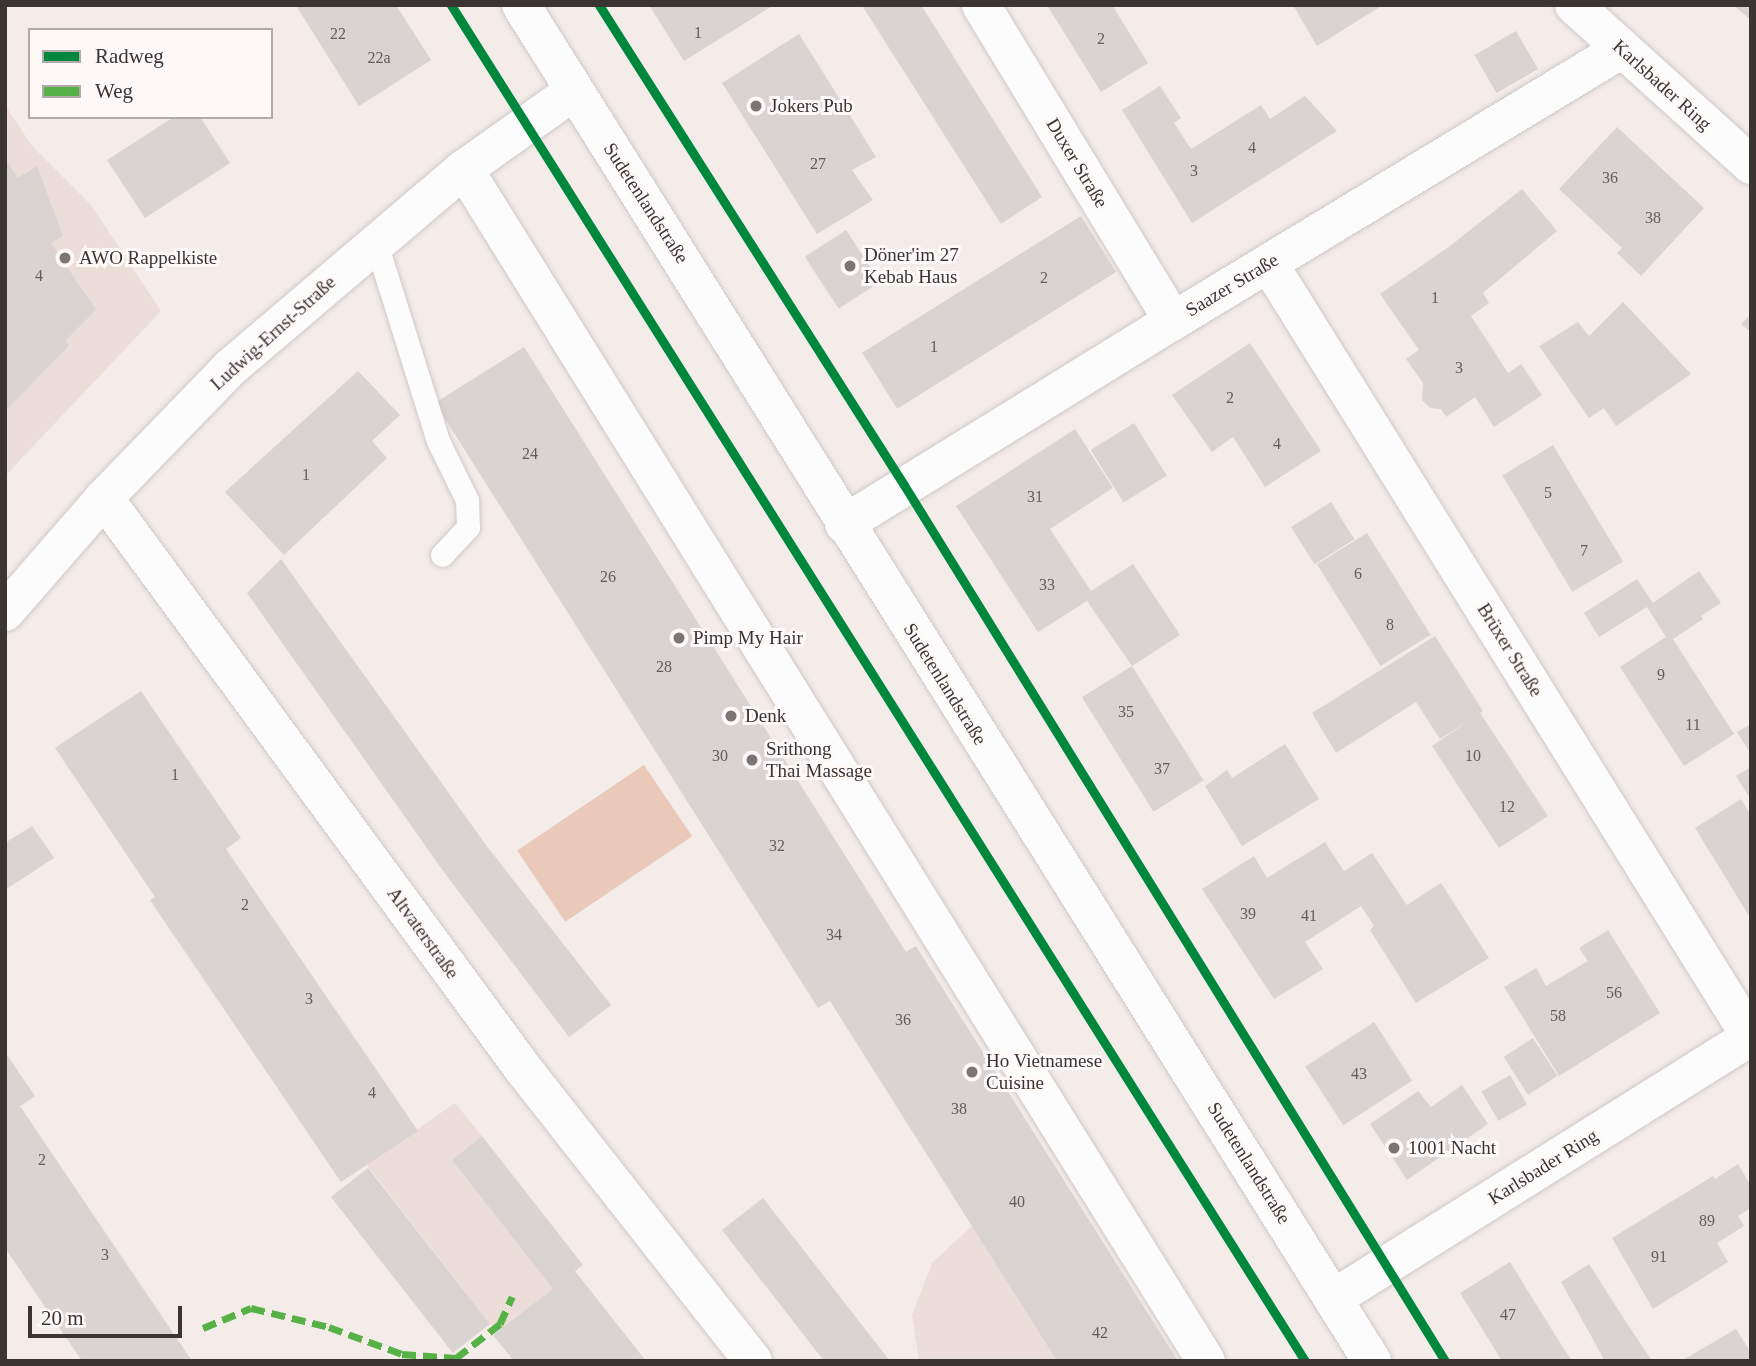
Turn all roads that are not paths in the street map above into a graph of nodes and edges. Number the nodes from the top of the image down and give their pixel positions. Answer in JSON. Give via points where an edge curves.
{"nodes":[{"id":1,"x":521,"y":5,"type":"edge"},
{"id":2,"x":981,"y":5,"type":"edge"},
{"id":3,"x":1574,"y":5,"type":"edge"},
{"id":4,"x":1622,"y":49,"type":"junction"},
{"id":5,"x":574,"y":90,"type":"junction"},
{"id":6,"x":1751,"y":165,"type":"edge"},
{"id":7,"x":464,"y":169,"type":"junction"},
{"id":8,"x":376,"y":243,"type":"junction"},
{"id":9,"x":1269,"y":264,"type":"junction"},
{"id":10,"x":1173,"y":320,"type":"junction"},
{"id":11,"x":104,"y":498,"type":"junction"},
{"id":12,"x":844,"y":524,"type":"junction"},
{"id":13,"x":442,"y":555,"type":"dead end"},
{"id":14,"x":5,"y":612,"type":"edge"},
{"id":15,"x":1751,"y":1036,"type":"edge"},
{"id":16,"x":1334,"y":1298,"type":"junction"},
{"id":17,"x":753,"y":1361,"type":"edge"},
{"id":18,"x":1206,"y":1361,"type":"edge"},
{"id":19,"x":1372,"y":1361,"type":"edge"}],
"edges":[{"from":1,"to":5,"type":"street","name":"Sudetenlandstraße"},
{"from":2,"to":10,"type":"street","name":"Duxer Straße"},
{"from":3,"to":4,"type":"street","name":"Karlsbader Ring"},
{"from":4,"to":6,"type":"street","name":"Karlsbader Ring"},
{"from":4,"to":9,"type":"street","name":"Saazer Straße"},
{"from":5,"to":7,"type":"street","name":"Ludwig-Ernst-Straße"},
{"from":5,"to":12,"type":"street","name":"Sudetenlandstraße","via":[[757,376]]},
{"from":7,"to":8,"type":"street","name":"Ludwig-Ernst-Straße"},
{"from":7,"to":18,"type":"street"},
{"from":8,"to":11,"type":"street","name":"Ludwig-Ernst-Straße","via":[[230,368]]},
{"from":8,"to":13,"type":"lane","via":[[438,441],[467,500],[468,527]]},
{"from":9,"to":10,"type":"street","name":"Saazer Straße"},
{"from":9,"to":15,"type":"street","name":"Brüxer Straße"},
{"from":10,"to":12,"type":"street","name":"Saazer Straße"},
{"from":11,"to":14,"type":"street","name":"Ludwig-Ernst-Straße"},
{"from":11,"to":17,"type":"street","name":"Altvaterstraße","via":[[524,1070]]},
{"from":12,"to":16,"type":"street","name":"Sudetenlandstraße"},
{"from":15,"to":16,"type":"street","name":"Karlsbader Ring"},
{"from":16,"to":19,"type":"street","name":"Sudetenlandstraße"}]}
